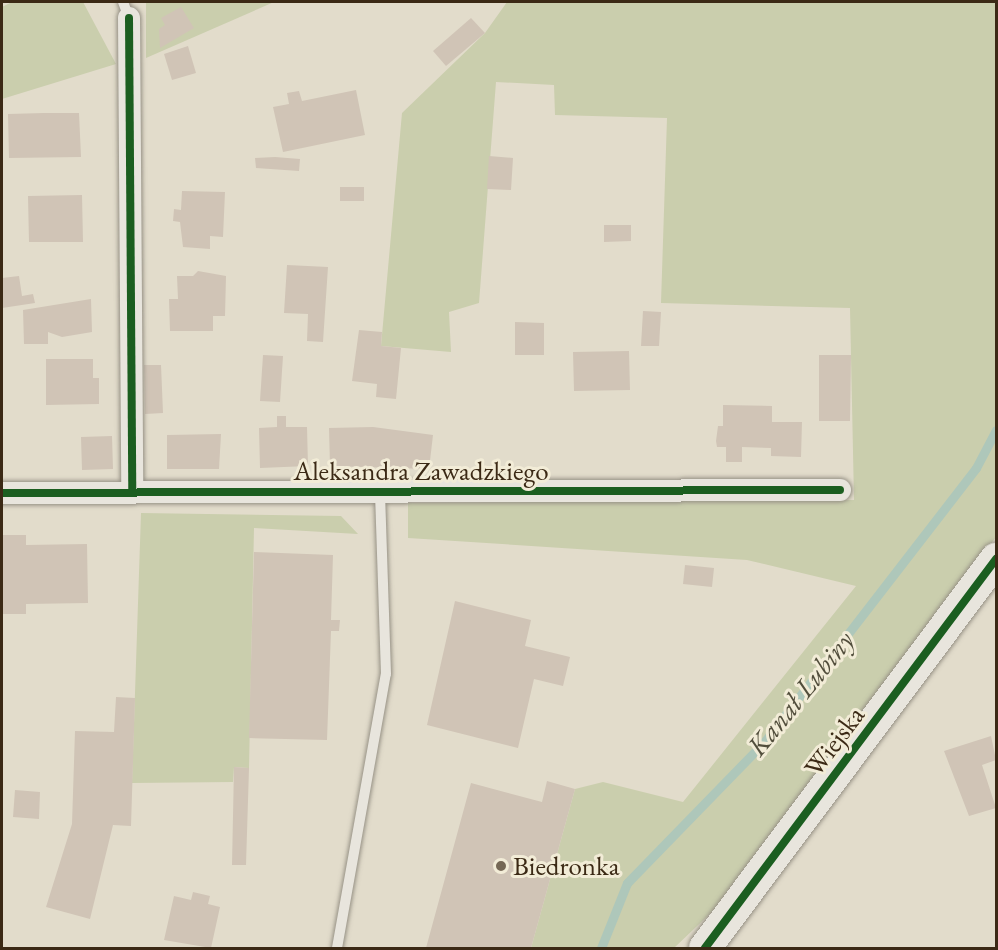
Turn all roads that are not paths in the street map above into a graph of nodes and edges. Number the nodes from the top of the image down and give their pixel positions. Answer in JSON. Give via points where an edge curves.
{"nodes":[{"id":1,"x":126,"y":10,"type":"edge"},
{"id":2,"x":840,"y":490,"type":"dead end"},
{"id":3,"x":132,"y":492,"type":"junction"},
{"id":4,"x":380,"y":492,"type":"junction"},
{"id":5,"x":2,"y":493,"type":"edge"},
{"id":6,"x":996,"y":559,"type":"edge"},
{"id":7,"x":337,"y":948,"type":"edge"},
{"id":8,"x":705,"y":948,"type":"edge"}],
"edges":[{"from":1,"to":3,"type":"street"},
{"from":2,"to":4,"type":"street","name":"Aleksandra Zawadzkiego"},
{"from":3,"to":4,"type":"street","name":"Aleksandra Zawadzkiego"},
{"from":3,"to":5,"type":"street","name":"Aleksandra Zawadzkiego"},
{"from":4,"to":7,"type":"lane","via":[[386,674]]},
{"from":6,"to":8,"type":"street","name":"Wiejska"}]}
